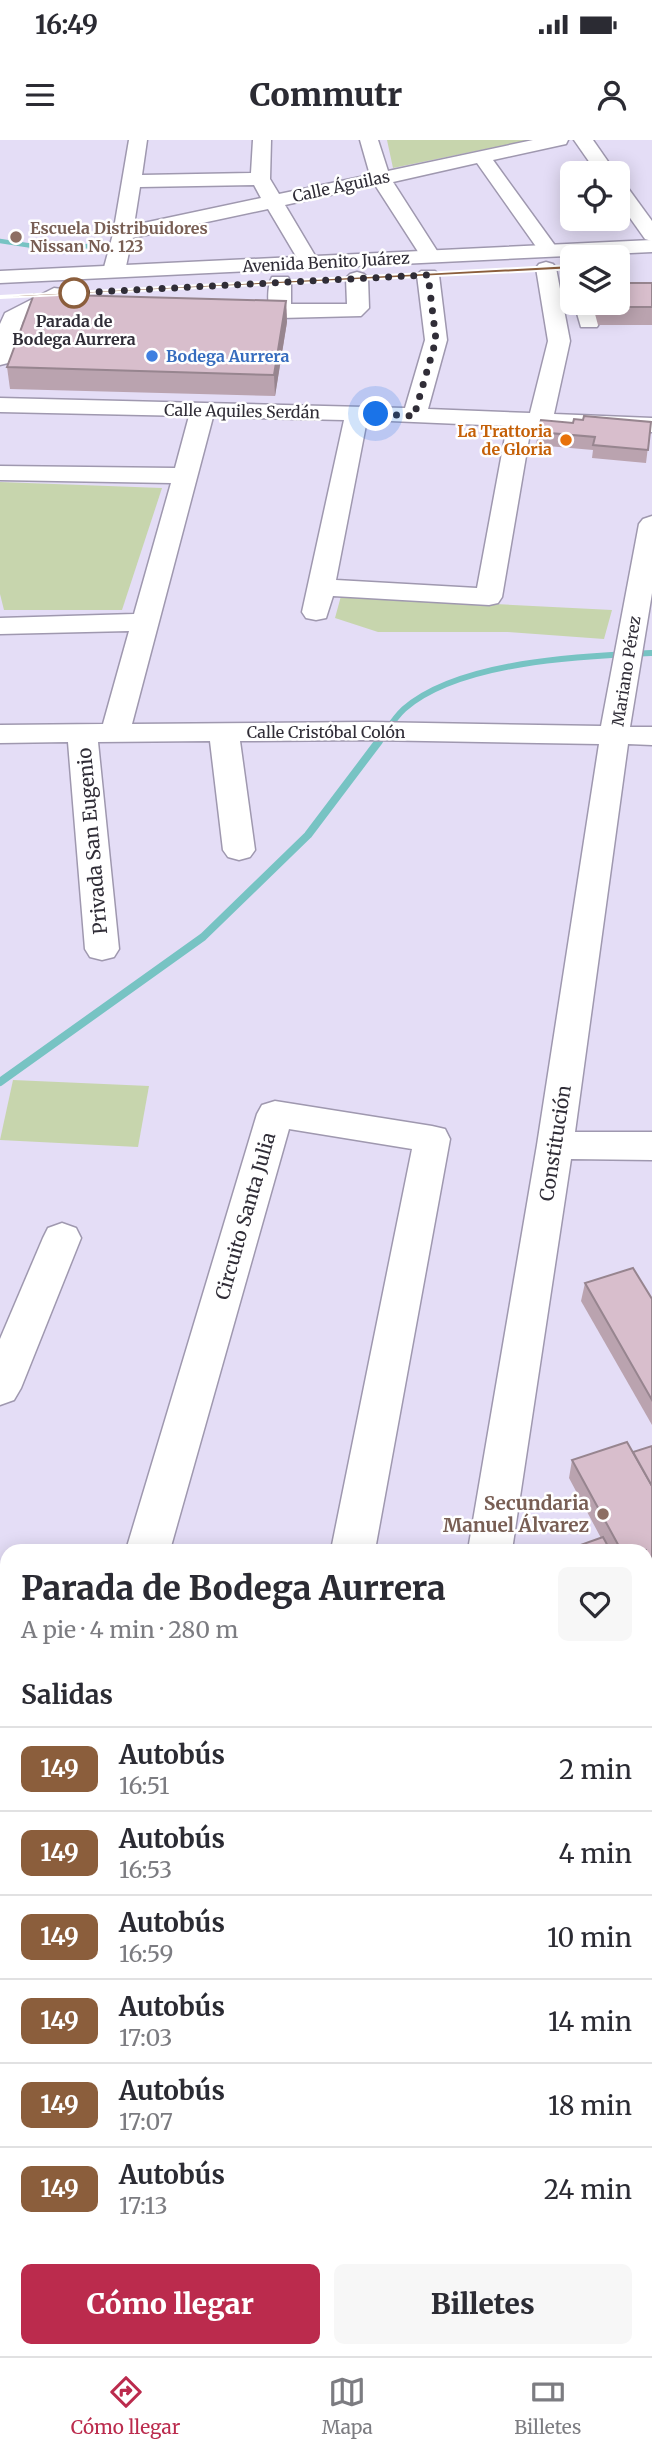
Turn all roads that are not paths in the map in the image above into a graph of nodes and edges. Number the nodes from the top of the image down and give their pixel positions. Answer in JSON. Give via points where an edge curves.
{"nodes":[{"id":1,"x":138,"y":140,"type":"edge"},
{"id":2,"x":262,"y":140,"type":"edge"},
{"id":3,"x":369,"y":140,"type":"edge"},
{"id":4,"x":558,"y":140,"type":"edge"},
{"id":5,"x":583,"y":140,"type":"edge"},
{"id":6,"x":481,"y":156,"type":"junction"},
{"id":7,"x":598,"y":161,"type":"edge"},
{"id":8,"x":382,"y":177,"type":"junction"},
{"id":9,"x":260,"y":179,"type":"junction"},
{"id":10,"x":131,"y":181,"type":"junction"},
{"id":11,"x":273,"y":201,"type":"junction"},
{"id":12,"x":630,"y":205,"type":"edge"},
{"id":13,"x":123,"y":234,"type":"junction"},
{"id":14,"x":652,"y":235,"type":"edge"},
{"id":15,"x":652,"y":246,"type":"edge"},
{"id":16,"x":547,"y":260,"type":"junction"},
{"id":17,"x":310,"y":264,"type":"junction"},
{"id":18,"x":560,"y":264,"type":"edge"},
{"id":19,"x":652,"y":264,"type":"edge"},
{"id":20,"x":630,"y":265,"type":"edge"},
{"id":21,"x":430,"y":266,"type":"junction"},
{"id":22,"x":114,"y":271,"type":"junction"},
{"id":23,"x":0,"y":277,"type":"edge"},
{"id":24,"x":357,"y":278,"type":"junction"},
{"id":25,"x":280,"y":282,"type":"junction"},
{"id":26,"x":54,"y":294,"type":"junction"},
{"id":27,"x":0,"y":296,"type":"edge"},
{"id":28,"x":255,"y":311,"type":"edge"},
{"id":29,"x":281,"y":311,"type":"junction"},
{"id":30,"x":6,"y":319,"type":"edge"},
{"id":31,"x":0,"y":358,"type":"edge"},
{"id":32,"x":0,"y":405,"type":"edge"},
{"id":33,"x":203,"y":410,"type":"junction"},
{"id":34,"x":356,"y":413,"type":"junction"},
{"id":35,"x":414,"y":416,"type":"junction"},
{"id":36,"x":530,"y":422,"type":"junction"},
{"id":37,"x":652,"y":425,"type":"edge"},
{"id":38,"x":0,"y":473,"type":"edge"},
{"id":39,"x":185,"y":476,"type":"junction"},
{"id":40,"x":652,"y":524,"type":"edge"},
{"id":41,"x":145,"y":622,"type":"junction"},
{"id":42,"x":0,"y":626,"type":"edge"},
{"id":43,"x":223,"y":732,"type":"junction"},
{"id":44,"x":82,"y":733,"type":"junction"},
{"id":45,"x":114,"y":733,"type":"junction"},
{"id":46,"x":0,"y":734,"type":"edge"},
{"id":47,"x":616,"y":735,"type":"junction"},
{"id":48,"x":652,"y":736,"type":"edge"},
{"id":49,"x":239,"y":850,"type":"dead end"},
{"id":50,"x":102,"y":949,"type":"dead end"},
{"id":51,"x":555,"y":1145,"type":"junction"},
{"id":52,"x":652,"y":1146,"type":"edge"},
{"id":53,"x":62,"y":1238,"type":"dead end"},
{"id":54,"x":0,"y":1388,"type":"edge"},
{"id":55,"x":150,"y":1544,"type":"edge"},
{"id":56,"x":354,"y":1544,"type":"edge"},
{"id":57,"x":490,"y":1544,"type":"edge"}],
"edges":[{"from":1,"to":10,"type":"street"},
{"from":2,"to":9,"type":"street"},
{"from":3,"to":8,"type":"street","via":[[370,154]]},
{"from":4,"to":6,"type":"street","name":"Calle Águilas"},
{"from":5,"to":7,"type":"street"},
{"from":6,"to":8,"type":"street","name":"Calle Águilas"},
{"from":6,"to":16,"type":"street"},
{"from":8,"to":11,"type":"street","name":"Calle Águilas"},
{"from":8,"to":21,"type":"street"},
{"from":9,"to":10,"type":"street"},
{"from":9,"to":11,"type":"street"},
{"from":10,"to":13,"type":"street"},
{"from":11,"to":13,"type":"street","name":"Calle Águilas"},
{"from":11,"to":17,"type":"street"},
{"from":12,"to":14,"type":"street"},
{"from":13,"to":22,"type":"street"},
{"from":15,"to":16,"type":"street","name":"Avenida Benito Juárez"},
{"from":16,"to":18,"type":"street","name":"Avenida Benito Juárez"},
{"from":16,"to":21,"type":"street","name":"Avenida Benito Juárez"},
{"from":16,"to":36,"type":"street","via":[[559,341]]},
{"from":17,"to":21,"type":"street","name":"Avenida Benito Juárez"},
{"from":17,"to":22,"type":"street","name":"Avenida Benito Juárez"},
{"from":19,"to":20,"type":"street"},
{"from":21,"to":24,"type":"street","name":"Avenida Benito Juárez"},
{"from":21,"to":35,"type":"street","via":[[436,340]]},
{"from":22,"to":23,"type":"street","name":"Avenida Benito Juárez"},
{"from":24,"to":25,"type":"street","name":"Avenida Benito Juárez"},
{"from":24,"to":29,"type":"street","via":[[358,308],[353,311]]},
{"from":25,"to":26,"type":"street","name":"Avenida Benito Juárez"},
{"from":25,"to":29,"type":"street"},
{"from":26,"to":27,"type":"street","name":"Avenida Benito Juárez"},
{"from":26,"to":30,"type":"street"},
{"from":28,"to":29,"type":"street"},
{"from":30,"to":31,"type":"street"},
{"from":32,"to":33,"type":"street","name":"Calle Aquiles Serdán"},
{"from":33,"to":34,"type":"street","name":"Calle Aquiles Serdán"},
{"from":33,"to":39,"type":"street"},
{"from":34,"to":35,"type":"street","name":"Calle Aquiles Serdán"},
{"from":34,"to":36,"type":"street","via":[[318,600],[489,597]]},
{"from":35,"to":36,"type":"street","name":"Calle Aquiles Serdán"},
{"from":36,"to":37,"type":"street","name":"Calle Aquiles Serdán"},
{"from":38,"to":39,"type":"street"},
{"from":39,"to":41,"type":"street"},
{"from":40,"to":47,"type":"street","name":"Mariano Pérez"},
{"from":41,"to":42,"type":"street"},
{"from":41,"to":45,"type":"street"},
{"from":43,"to":45,"type":"street","name":"Calle Cristóbal Colón"},
{"from":43,"to":47,"type":"street","name":"Calle Cristóbal Colón"},
{"from":43,"to":49,"type":"street"},
{"from":44,"to":45,"type":"street","name":"Calle Cristóbal Colón"},
{"from":44,"to":46,"type":"street","name":"Calle Cristóbal Colón"},
{"from":44,"to":50,"type":"street","name":"Privada San Eugenio"},
{"from":47,"to":48,"type":"street","name":"Calle Cristóbal Colón"},
{"from":47,"to":51,"type":"street","name":"Constitución"},
{"from":51,"to":52,"type":"street"},
{"from":51,"to":57,"type":"street","name":"Constitución"},
{"from":53,"to":54,"type":"street"},
{"from":55,"to":56,"type":"street","name":"Circuito Santa Julia","via":[[275,1114],[432,1139]]}]}
